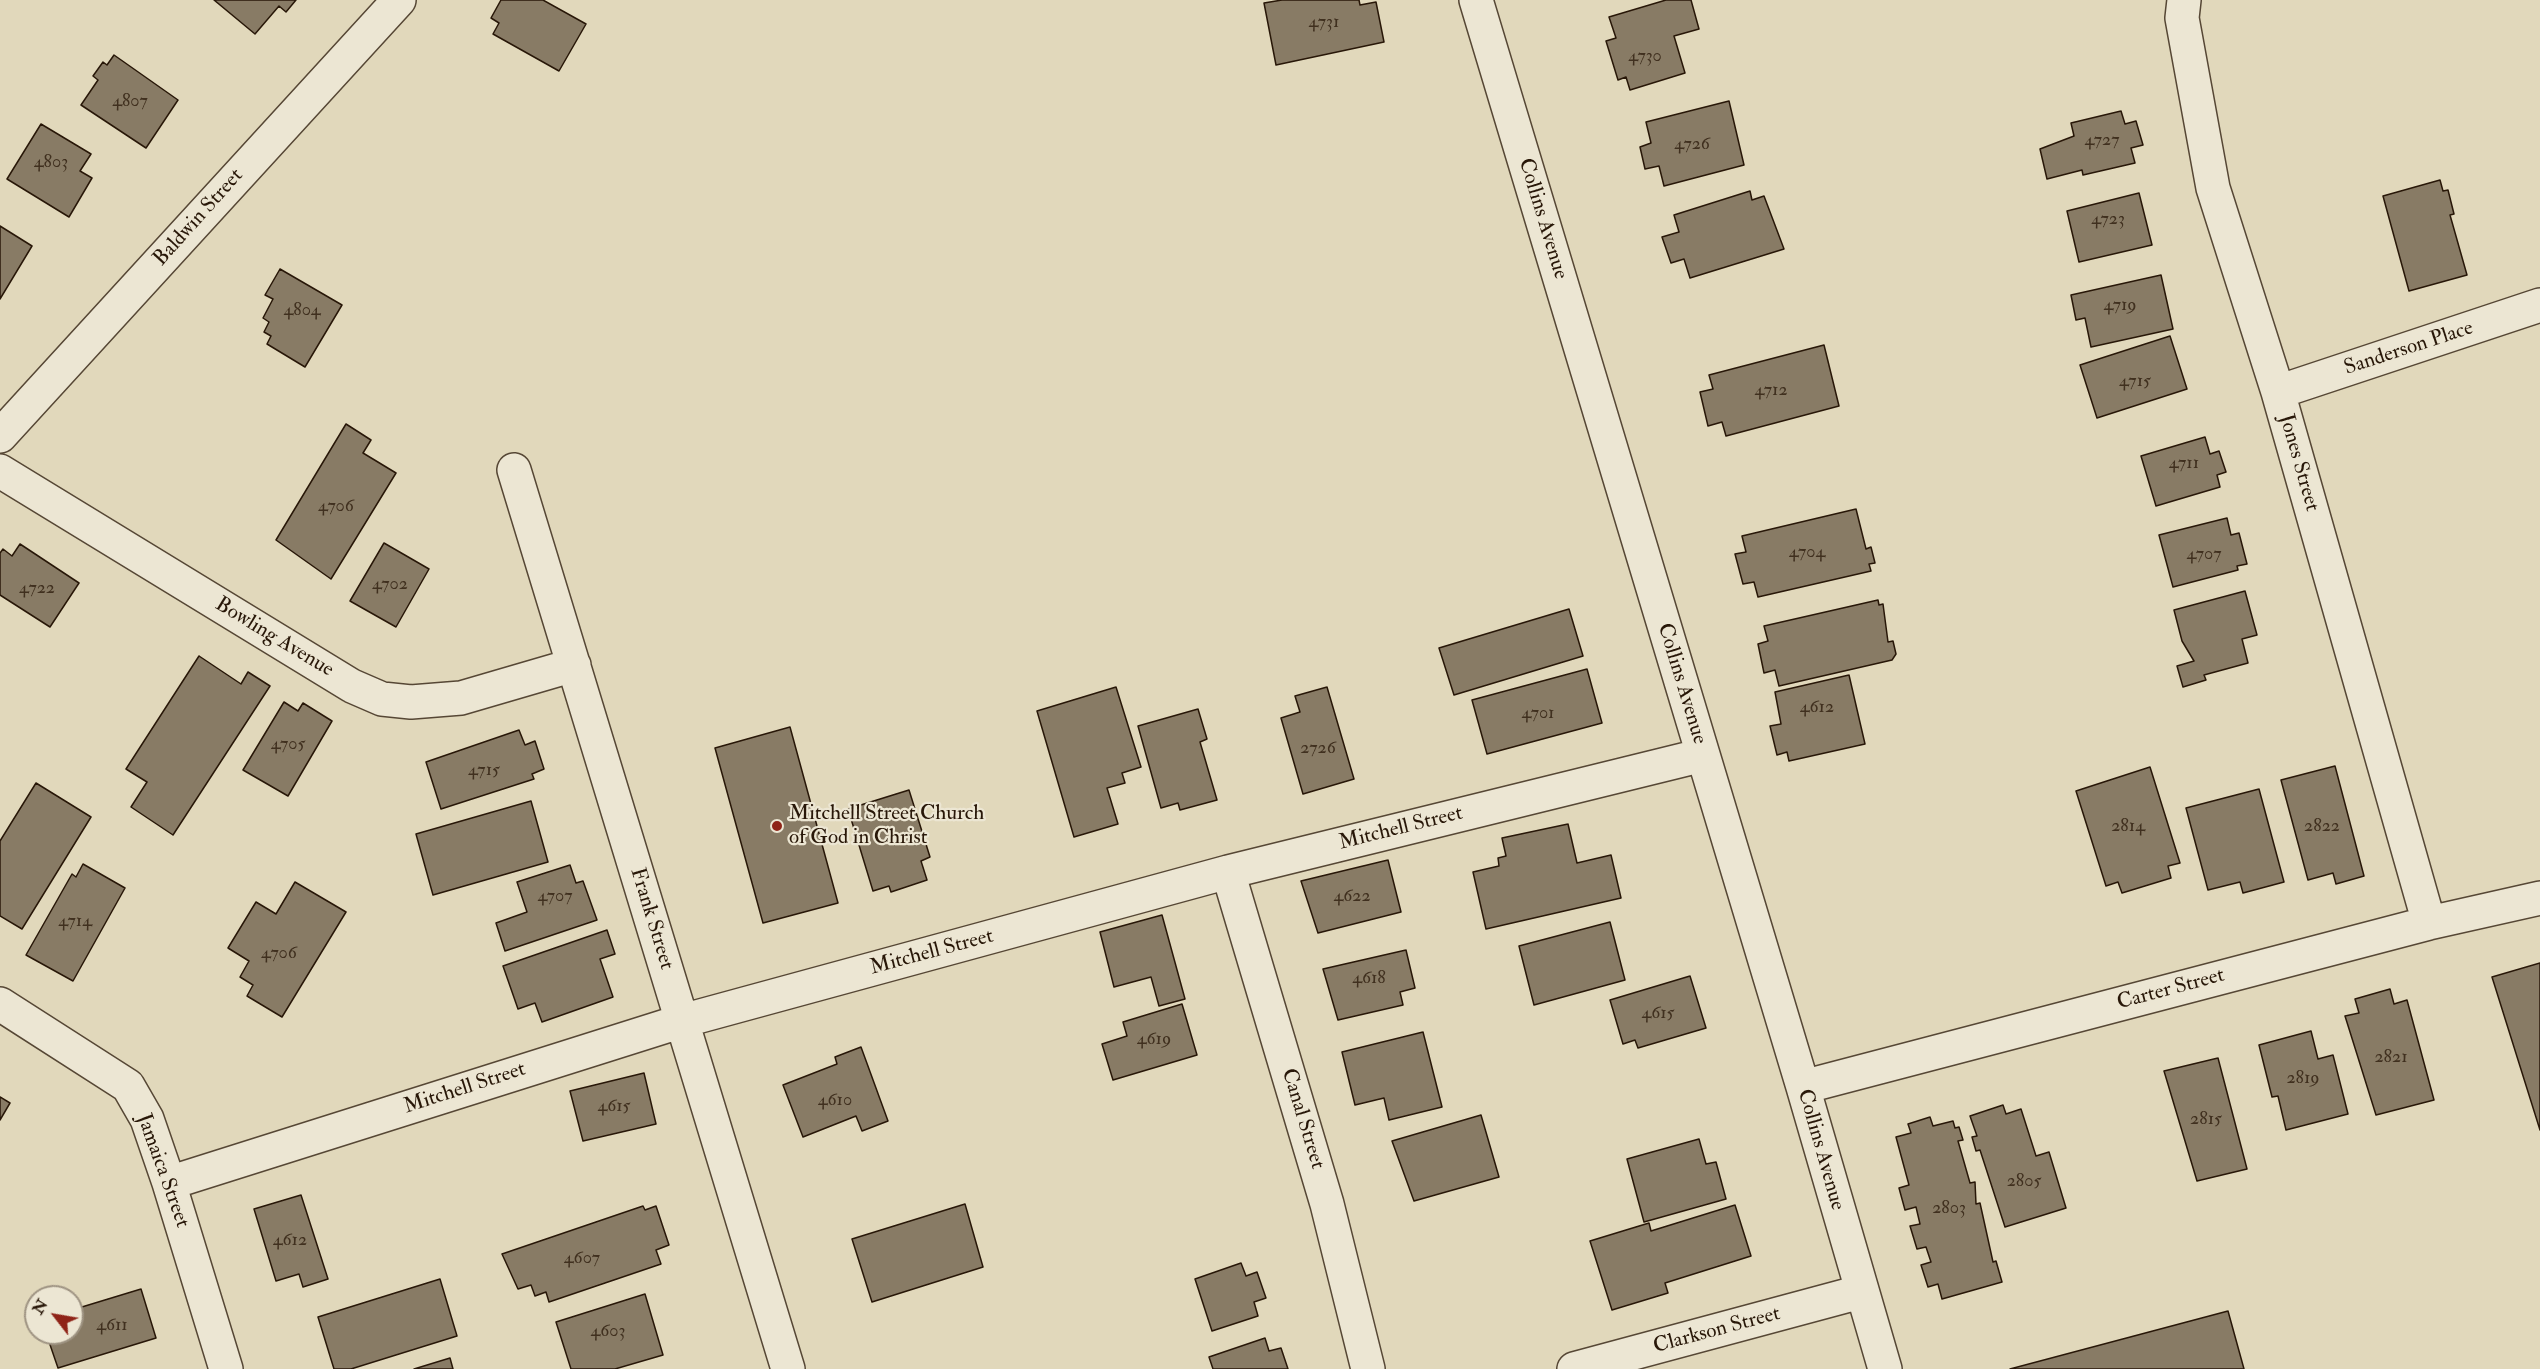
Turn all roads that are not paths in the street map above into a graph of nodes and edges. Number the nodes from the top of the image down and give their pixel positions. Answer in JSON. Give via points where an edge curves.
{"nodes":[{"id":1,"x":399,"y":0,"type":"edge"},
{"id":2,"x":1476,"y":0,"type":"edge"},
{"id":3,"x":2184,"y":0,"type":"edge"},
{"id":4,"x":2540,"y":305,"type":"edge"},
{"id":5,"x":2278,"y":392,"type":"junction"},
{"id":6,"x":0,"y":436,"type":"edge"},
{"id":7,"x":514,"y":470,"type":"dead end"},
{"id":8,"x":0,"y":471,"type":"edge"},
{"id":9,"x":574,"y":665,"type":"junction"},
{"id":10,"x":1703,"y":755,"type":"junction"},
{"id":11,"x":1228,"y":872,"type":"junction"},
{"id":12,"x":2540,"y":898,"type":"edge"},
{"id":13,"x":2429,"y":922,"type":"junction"},
{"id":14,"x":0,"y":1004,"type":"edge"},
{"id":15,"x":682,"y":1021,"type":"junction"},
{"id":16,"x":1803,"y":1087,"type":"junction"},
{"id":17,"x":169,"y":1183,"type":"junction"},
{"id":18,"x":1860,"y":1292,"type":"junction"},
{"id":19,"x":226,"y":1369,"type":"edge"},
{"id":20,"x":788,"y":1369,"type":"edge"},
{"id":21,"x":1368,"y":1369,"type":"edge"},
{"id":22,"x":1574,"y":1369,"type":"edge"},
{"id":23,"x":1885,"y":1369,"type":"edge"}],
"edges":[{"from":1,"to":6,"type":"street","name":"Baldwin Street"},
{"from":2,"to":10,"type":"street","name":"Collins Avenue"},
{"from":3,"to":5,"type":"street","name":"Jones Street","via":[[2182,18],[2213,188]]},
{"from":4,"to":5,"type":"street","name":"Sanderson Place"},
{"from":5,"to":13,"type":"street","name":"Jones Street"},
{"from":7,"to":9,"type":"street","name":"Frank Street"},
{"from":8,"to":9,"type":"street","name":"Bowling Avenue","via":[[352,686],[382,699],[411,702],[461,698]]},
{"from":9,"to":15,"type":"street","name":"Frank Street"},
{"from":10,"to":11,"type":"street","name":"Mitchell Street"},
{"from":10,"to":16,"type":"street","name":"Collins Avenue"},
{"from":11,"to":15,"type":"street","name":"Mitchell Street"},
{"from":11,"to":21,"type":"street","name":"Canal Street","via":[[1327,1204]]},
{"from":12,"to":13,"type":"street","name":"Carter Street"},
{"from":13,"to":16,"type":"street","name":"Carter Street"},
{"from":14,"to":17,"type":"street","name":"Jamaica Street","via":[[128,1086],[147,1119]]},
{"from":15,"to":17,"type":"street","name":"Mitchell Street"},
{"from":15,"to":20,"type":"street","name":"Frank Street"},
{"from":16,"to":18,"type":"street","name":"Collins Avenue"},
{"from":17,"to":19,"type":"street","name":"Jamaica Street"},
{"from":18,"to":22,"type":"street","name":"Clarkson Street"},
{"from":18,"to":23,"type":"street","name":"Collins Avenue"}]}
